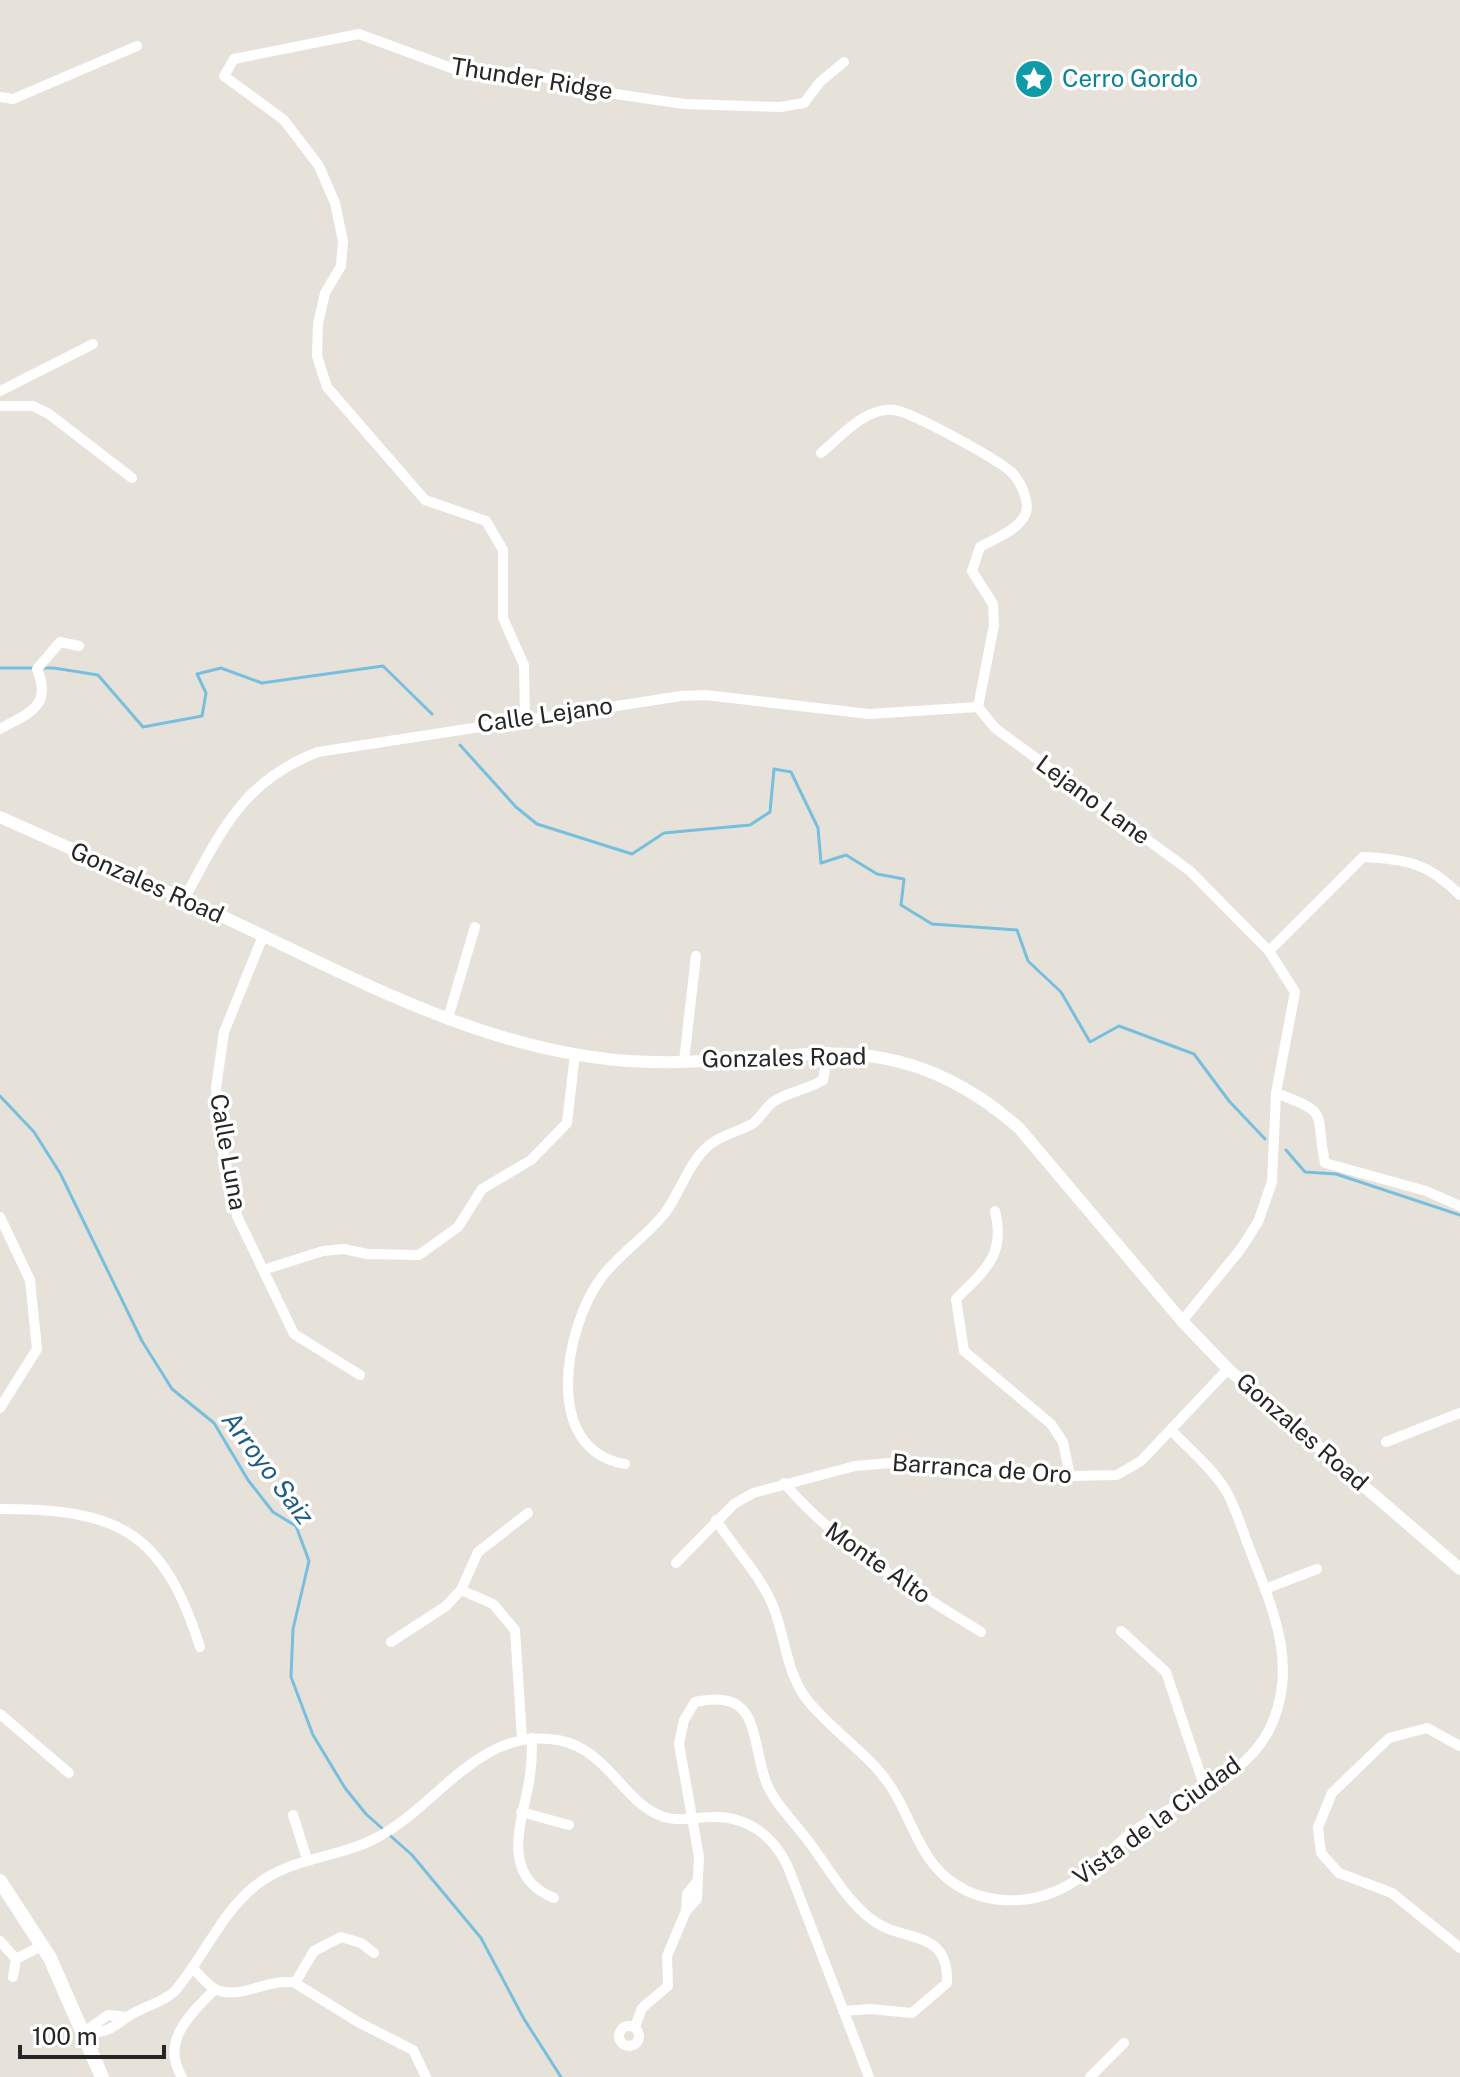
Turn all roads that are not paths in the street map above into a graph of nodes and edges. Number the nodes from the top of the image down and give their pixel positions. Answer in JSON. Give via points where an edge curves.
{"nodes":[{"id":1,"x":137,"y":46,"type":"dead end"},
{"id":2,"x":844,"y":62,"type":"dead end"},
{"id":3,"x":0,"y":97,"type":"edge"},
{"id":4,"x":93,"y":344,"type":"dead end"},
{"id":5,"x":0,"y":391,"type":"edge"},
{"id":6,"x":0,"y":406,"type":"edge"},
{"id":7,"x":821,"y":453,"type":"dead end"},
{"id":8,"x":132,"y":478,"type":"dead end"},
{"id":9,"x":79,"y":646,"type":"dead end"},
{"id":10,"x":978,"y":707,"type":"junction"},
{"id":11,"x":525,"y":717,"type":"junction"},
{"id":12,"x":0,"y":729,"type":"edge"},
{"id":13,"x":0,"y":817,"type":"edge"},
{"id":14,"x":1460,"y":895,"type":"edge"},
{"id":15,"x":184,"y":899,"type":"junction"},
{"id":16,"x":475,"y":927,"type":"dead end"},
{"id":17,"x":263,"y":936,"type":"junction"},
{"id":18,"x":1269,"y":951,"type":"junction"},
{"id":19,"x":696,"y":956,"type":"dead end"},
{"id":20,"x":448,"y":1018,"type":"junction"},
{"id":21,"x":828,"y":1052,"type":"junction"},
{"id":22,"x":575,"y":1054,"type":"junction"},
{"id":23,"x":684,"y":1061,"type":"junction"},
{"id":24,"x":1276,"y":1093,"type":"junction"},
{"id":25,"x":1460,"y":1206,"type":"edge"},
{"id":26,"x":995,"y":1211,"type":"dead end"},
{"id":27,"x":0,"y":1217,"type":"edge"},
{"id":28,"x":263,"y":1270,"type":"junction"},
{"id":29,"x":1182,"y":1321,"type":"junction"},
{"id":30,"x":1228,"y":1369,"type":"junction"},
{"id":31,"x":360,"y":1375,"type":"dead end"},
{"id":32,"x":0,"y":1408,"type":"edge"},
{"id":33,"x":1460,"y":1413,"type":"edge"},
{"id":34,"x":1172,"y":1431,"type":"junction"},
{"id":35,"x":1386,"y":1442,"type":"dead end"},
{"id":36,"x":625,"y":1464,"type":"dead end"},
{"id":37,"x":1070,"y":1476,"type":"junction"},
{"id":38,"x":784,"y":1483,"type":"junction"},
{"id":39,"x":0,"y":1509,"type":"edge"},
{"id":40,"x":528,"y":1513,"type":"dead end"},
{"id":41,"x":716,"y":1520,"type":"junction"},
{"id":42,"x":676,"y":1563,"type":"dead end"},
{"id":43,"x":1317,"y":1569,"type":"dead end"},
{"id":44,"x":1460,"y":1569,"type":"edge"},
{"id":45,"x":1265,"y":1589,"type":"junction"},
{"id":46,"x":461,"y":1590,"type":"junction"},
{"id":47,"x":1121,"y":1631,"type":"dead end"},
{"id":48,"x":981,"y":1632,"type":"dead end"},
{"id":49,"x":391,"y":1642,"type":"dead end"},
{"id":50,"x":200,"y":1647,"type":"dead end"},
{"id":51,"x":0,"y":1714,"type":"edge"},
{"id":52,"x":527,"y":1738,"type":"junction"},
{"id":53,"x":1460,"y":1746,"type":"edge"},
{"id":54,"x":69,"y":1773,"type":"dead end"},
{"id":55,"x":1205,"y":1788,"type":"junction"},
{"id":56,"x":521,"y":1812,"type":"junction"},
{"id":57,"x":293,"y":1815,"type":"dead end"},
{"id":58,"x":694,"y":1819,"type":"junction"},
{"id":59,"x":569,"y":1825,"type":"dead end"},
{"id":60,"x":307,"y":1859,"type":"junction"},
{"id":61,"x":0,"y":1881,"type":"edge"},
{"id":62,"x":554,"y":1898,"type":"dead end"},
{"id":63,"x":0,"y":1941,"type":"edge"},
{"id":64,"x":43,"y":1945,"type":"junction"},
{"id":65,"x":1460,"y":1948,"type":"edge"},
{"id":66,"x":374,"y":1953,"type":"dead end"},
{"id":67,"x":16,"y":1959,"type":"junction"},
{"id":68,"x":192,"y":1968,"type":"junction"},
{"id":69,"x":13,"y":1977,"type":"dead end"},
{"id":70,"x":295,"y":1983,"type":"junction"},
{"id":71,"x":215,"y":1989,"type":"junction"},
{"id":72,"x":843,"y":2011,"type":"junction"},
{"id":73,"x":635,"y":2027,"type":"dead end"},
{"id":74,"x":84,"y":2032,"type":"junction"},
{"id":75,"x":1124,"y":2043,"type":"dead end"},
{"id":76,"x":102,"y":2077,"type":"edge"},
{"id":77,"x":182,"y":2077,"type":"edge"},
{"id":78,"x":426,"y":2077,"type":"edge"},
{"id":79,"x":869,"y":2077,"type":"edge"},
{"id":80,"x":1090,"y":2077,"type":"edge"}],
"edges":[{"from":1,"to":3,"type":"street","via":[[13,99]]},
{"from":2,"to":11,"type":"street","name":"Thunder Ridge","via":[[804,103],[780,107],[684,104],[581,89],[534,74],[454,69],[359,34],[234,59],[224,76],[284,120],[319,166],[335,203],[343,241],[341,266],[325,293],[318,324],[317,356],[327,387],[425,500],[486,521],[503,550],[503,618],[524,665]]},
{"from":4,"to":5,"type":"street"},
{"from":6,"to":8,"type":"street","via":[[33,406],[49,414]]},
{"from":7,"to":10,"type":"street","via":[[864,418],[893,409],[1011,472],[1028,502],[1025,515],[980,547],[972,571],[993,604],[994,625]]},
{"from":9,"to":12,"type":"street","via":[[60,642],[46,654],[37,669],[42,699],[27,716]]},
{"from":10,"to":11,"type":"street","name":"Calle Lejano","via":[[869,714],[705,695]]},
{"from":10,"to":18,"type":"street","name":"Lejano Lane","via":[[995,728],[1190,871]]},
{"from":11,"to":15,"type":"street","name":"Calle Lejano","via":[[331,749],[293,761],[234,810]]},
{"from":13,"to":15,"type":"street","name":"Gonzales Road"},
{"from":14,"to":18,"type":"street","via":[[1439,874],[1404,859],[1363,857]]},
{"from":15,"to":17,"type":"street","name":"Gonzales Road"},
{"from":16,"to":20,"type":"street"},
{"from":17,"to":20,"type":"street","name":"Gonzales Road"},
{"from":17,"to":28,"type":"street","name":"Calle Luna","via":[[224,1032],[216,1088],[237,1216]]},
{"from":18,"to":24,"type":"street","name":"Lejano Lane","via":[[1295,992]]},
{"from":19,"to":23,"type":"street"},
{"from":20,"to":22,"type":"street","name":"Gonzales Road","via":[[529,1046]]},
{"from":21,"to":23,"type":"street","name":"Gonzales Road"},
{"from":21,"to":29,"type":"street","name":"Gonzales Road","via":[[910,1064],[996,1107],[1035,1145]]},
{"from":21,"to":36,"type":"street","via":[[823,1080],[790,1092],[753,1123],[710,1144],[659,1221],[601,1277],[591,1296],[567,1369],[574,1426],[595,1451]]},
{"from":22,"to":23,"type":"street","name":"Gonzales Road"},
{"from":22,"to":28,"type":"street","via":[[567,1123],[531,1160],[482,1189],[458,1227],[419,1255],[323,1251]]},
{"from":24,"to":25,"type":"street","via":[[1314,1108],[1321,1117],[1325,1163]]},
{"from":24,"to":29,"type":"street","name":"Lejano Lane","via":[[1272,1182],[1258,1222]]},
{"from":26,"to":37,"type":"street","via":[[1000,1232],[996,1254],[956,1299],[964,1351],[1051,1424],[1063,1442]]},
{"from":27,"to":32,"type":"street","via":[[30,1280],[37,1349]]},
{"from":28,"to":31,"type":"street","name":"Calle Luna","via":[[294,1334]]},
{"from":29,"to":30,"type":"street","name":"Gonzales Road"},
{"from":30,"to":34,"type":"street","name":"Barranca de Oro"},
{"from":30,"to":44,"type":"street","name":"Gonzales Road"},
{"from":33,"to":35,"type":"street"},
{"from":34,"to":37,"type":"street","name":"Barranca de Oro","via":[[1129,1470],[1105,1477]]},
{"from":34,"to":45,"type":"street","name":"Vista de la Ciudad","via":[[1226,1491]]},
{"from":37,"to":38,"type":"street","name":"Barranca de Oro","via":[[887,1462]]},
{"from":38,"to":41,"type":"street","name":"Barranca de Oro","via":[[753,1493]]},
{"from":38,"to":48,"type":"street","name":"Monte Alto","via":[[818,1522],[851,1547]]},
{"from":39,"to":50,"type":"street","via":[[52,1509],[99,1519],[133,1536],[162,1561],[184,1597]]},
{"from":40,"to":46,"type":"street","via":[[478,1552]]},
{"from":41,"to":42,"type":"street","name":"Barranca de Oro"},
{"from":41,"to":55,"type":"street","name":"Vista de la Ciudad","via":[[771,1602],[792,1672],[806,1697],[889,1784],[927,1857],[956,1885],[1004,1900],[1054,1892],[1093,1868],[1131,1834]]},
{"from":43,"to":45,"type":"street"},
{"from":45,"to":55,"type":"street","name":"Vista de la Ciudad","via":[[1284,1654],[1278,1703],[1269,1731],[1251,1754]]},
{"from":46,"to":49,"type":"street","via":[[436,1614]]},
{"from":46,"to":52,"type":"street","via":[[493,1604],[512,1625]]},
{"from":47,"to":55,"type":"street","via":[[1166,1672]]},
{"from":51,"to":54,"type":"street"},
{"from":52,"to":56,"type":"street","via":[[531,1770]]},
{"from":52,"to":58,"type":"street","via":[[582,1748],[607,1765],[654,1813]]},
{"from":52,"to":60,"type":"street","via":[[481,1757],[380,1836]]},
{"from":53,"to":65,"type":"street","via":[[1427,1728],[1389,1738],[1332,1793],[1318,1827],[1321,1853],[1339,1873],[1392,1893]]},
{"from":56,"to":59,"type":"street"},
{"from":56,"to":62,"type":"street","via":[[516,1840],[522,1862],[534,1885]]},
{"from":57,"to":60,"type":"street"},
{"from":58,"to":72,"type":"street","via":[[745,1822],[779,1849]]},
{"from":58,"to":72,"type":"street","via":[[679,1744],[695,1702],[714,1697],[748,1713],[767,1785],[858,1907],[878,1924],[932,1942],[948,1964],[947,1983],[912,2013]]},
{"from":58,"to":73,"type":"street","via":[[696,1883],[687,1894],[686,1911],[667,1956],[668,1986],[642,2008]]},
{"from":60,"to":68,"type":"street","via":[[275,1872],[249,1891]]},
{"from":61,"to":64,"type":"main road"},
{"from":63,"to":67,"type":"street"},
{"from":64,"to":67,"type":"street"},
{"from":64,"to":74,"type":"main road"},
{"from":66,"to":70,"type":"street","via":[[341,1937],[314,1951]]},
{"from":67,"to":69,"type":"street"},
{"from":68,"to":71,"type":"street"},
{"from":68,"to":74,"type":"street","via":[[168,1998],[109,2031]]},
{"from":70,"to":71,"type":"street","via":[[271,1982],[231,1992]]},
{"from":70,"to":78,"type":"street","via":[[413,2050]]},
{"from":71,"to":77,"type":"street","via":[[175,2036],[173,2063]]},
{"from":72,"to":79,"type":"street"},
{"from":74,"to":76,"type":"main road"},
{"from":75,"to":80,"type":"street"}]}
